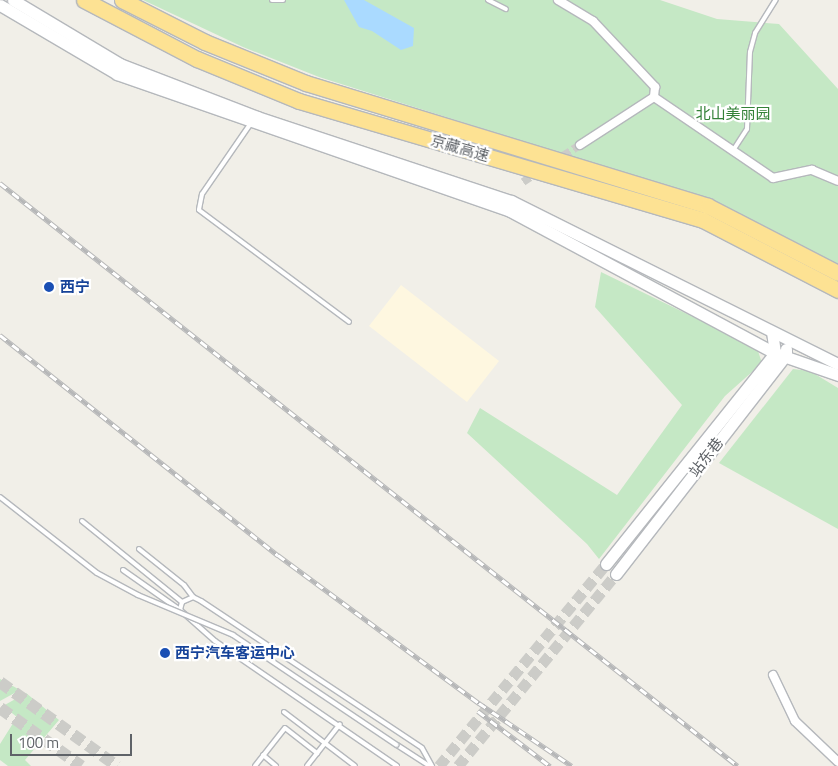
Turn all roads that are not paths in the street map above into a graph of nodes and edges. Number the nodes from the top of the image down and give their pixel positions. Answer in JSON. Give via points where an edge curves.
{"nodes":[{"id":1,"x":13,"y":0,"type":"edge"},
{"id":2,"x":84,"y":0,"type":"edge"},
{"id":3,"x":122,"y":0,"type":"edge"},
{"id":4,"x":272,"y":0,"type":"edge"},
{"id":5,"x":283,"y":0,"type":"edge"},
{"id":6,"x":488,"y":0,"type":"edge"},
{"id":7,"x":558,"y":0,"type":"edge"},
{"id":8,"x":776,"y":0,"type":"edge"},
{"id":9,"x":0,"y":5,"type":"edge"},
{"id":10,"x":506,"y":9,"type":"dead end"},
{"id":11,"x":654,"y":97,"type":"junction"},
{"id":12,"x":251,"y":123,"type":"junction"},
{"id":13,"x":580,"y":145,"type":"tunnel mouth"},
{"id":14,"x":734,"y":149,"type":"junction"},
{"id":15,"x":838,"y":181,"type":"edge"},
{"id":16,"x":838,"y":274,"type":"edge"},
{"id":17,"x":838,"y":290,"type":"edge"},
{"id":18,"x":349,"y":322,"type":"dead end"},
{"id":19,"x":772,"y":332,"type":"junction"},
{"id":20,"x":785,"y":337,"type":"junction"},
{"id":21,"x":781,"y":354,"type":"junction"},
{"id":22,"x":838,"y":364,"type":"edge"},
{"id":23,"x":838,"y":375,"type":"edge"},
{"id":24,"x":0,"y":497,"type":"edge"},
{"id":25,"x":82,"y":521,"type":"dead end"},
{"id":26,"x":139,"y":549,"type":"dead end"},
{"id":27,"x":606,"y":564,"type":"tunnel mouth"},
{"id":28,"x":123,"y":570,"type":"dead end"},
{"id":29,"x":616,"y":574,"type":"tunnel mouth"},
{"id":30,"x":193,"y":596,"type":"junction"},
{"id":31,"x":182,"y":602,"type":"junction"},
{"id":32,"x":180,"y":610,"type":"junction"},
{"id":33,"x":773,"y":675,"type":"dead end"},
{"id":34,"x":284,"y":712,"type":"dead end"},
{"id":35,"x":340,"y":724,"type":"junction"},
{"id":36,"x":325,"y":743,"type":"junction"},
{"id":37,"x":317,"y":753,"type":"junction"},
{"id":38,"x":263,"y":755,"type":"junction"},
{"id":39,"x":838,"y":762,"type":"edge"},
{"id":40,"x":255,"y":766,"type":"edge"},
{"id":41,"x":276,"y":766,"type":"edge"},
{"id":42,"x":306,"y":766,"type":"edge"},
{"id":43,"x":355,"y":766,"type":"edge"},
{"id":44,"x":397,"y":766,"type":"edge"},
{"id":45,"x":430,"y":766,"type":"edge"}],
"edges":[{"from":1,"to":19,"type":"main road","via":[[120,64],[257,116],[512,201]]},
{"from":2,"to":17,"type":"highway","name":"京藏高速","via":[[198,59],[299,101],[703,220]]},
{"from":3,"to":16,"type":"highway","name":"京藏高速","via":[[205,42],[306,83],[708,206]]},
{"from":4,"to":5,"type":"lane"},
{"from":6,"to":10,"type":"lane"},
{"from":7,"to":11,"type":"street","via":[[593,21],[655,87]]},
{"from":8,"to":14,"type":"lane","via":[[755,33],[750,52],[747,129]]},
{"from":9,"to":12,"type":"main road","via":[[117,74]]},
{"from":11,"to":13,"type":"street"},
{"from":11,"to":14,"type":"street","via":[[696,128]]},
{"from":12,"to":18,"type":"lane","via":[[202,194],[199,210]]},
{"from":12,"to":21,"type":"main road","via":[[510,211]]},
{"from":14,"to":15,"type":"street","via":[[772,178],[812,170]]},
{"from":19,"to":20,"type":"main road"},
{"from":19,"to":21,"type":"main road"},
{"from":20,"to":21,"type":"main road"},
{"from":20,"to":22,"type":"main road"},
{"from":21,"to":23,"type":"main road"},
{"from":21,"to":27,"type":"main road","name":"站东巷"},
{"from":21,"to":29,"type":"main road","name":"站东巷"},
{"from":24,"to":45,"type":"lane","bridge":true,"via":[[97,573],[138,595],[233,635]]},
{"from":25,"to":31,"type":"lane"},
{"from":26,"to":30,"type":"lane"},
{"from":28,"to":32,"type":"lane"},
{"from":30,"to":31,"type":"lane"},
{"from":30,"to":45,"type":"lane","via":[[422,748]]},
{"from":31,"to":32,"type":"lane"},
{"from":32,"to":35,"type":"lane","via":[[216,641]]},
{"from":33,"to":39,"type":"street","via":[[795,720]]},
{"from":34,"to":36,"type":"lane"},
{"from":35,"to":36,"type":"lane"},
{"from":35,"to":44,"type":"lane"},
{"from":36,"to":37,"type":"lane"},
{"from":36,"to":43,"type":"lane"},
{"from":37,"to":38,"type":"lane","via":[[285,728]]},
{"from":37,"to":42,"type":"lane"},
{"from":38,"to":40,"type":"lane"},
{"from":38,"to":41,"type":"lane"}]}
